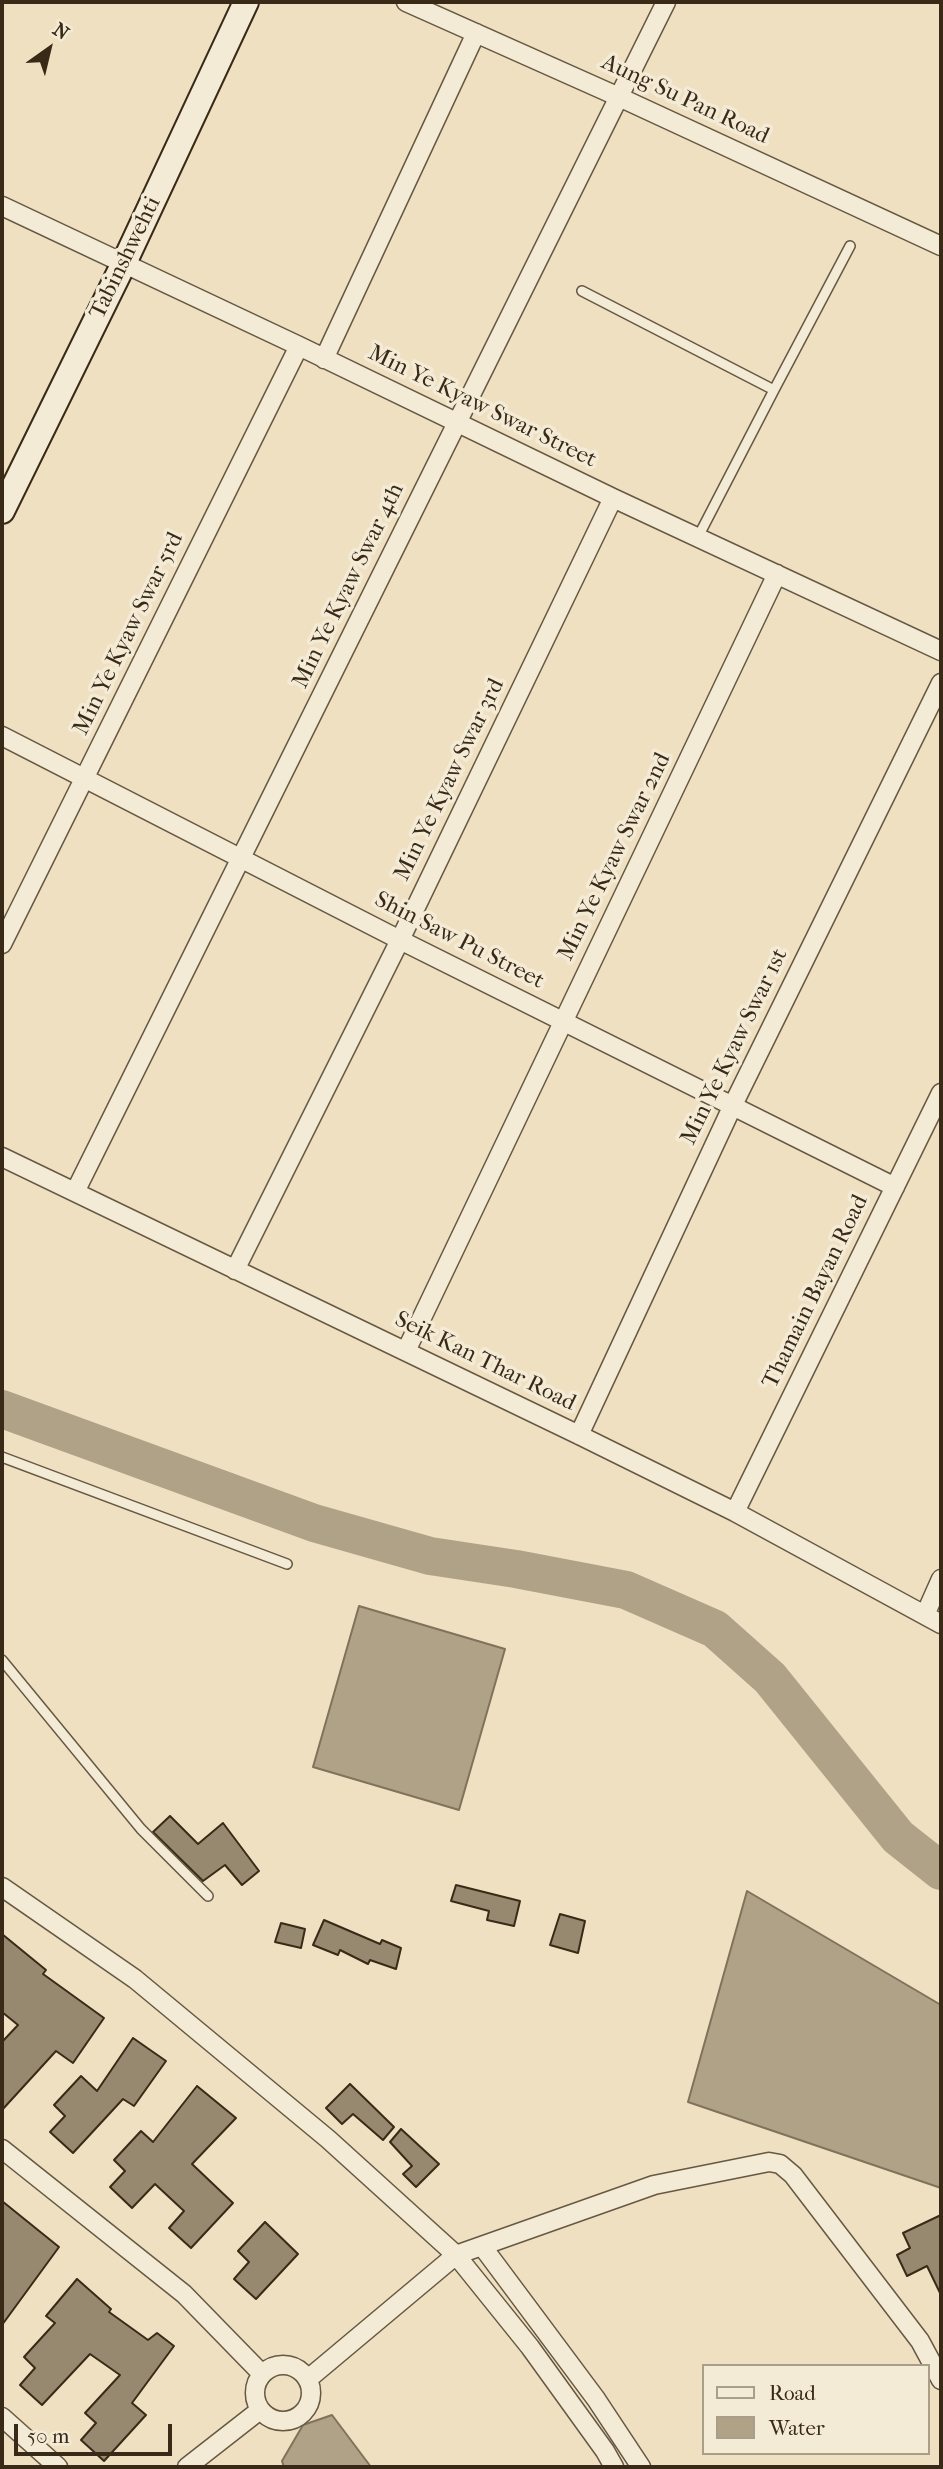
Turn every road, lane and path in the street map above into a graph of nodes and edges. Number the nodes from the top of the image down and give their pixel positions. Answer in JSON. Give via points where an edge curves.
{"nodes":[{"id":1,"x":246,"y":2,"type":"edge"},
{"id":2,"x":406,"y":2,"type":"edge"},
{"id":3,"x":666,"y":2,"type":"edge"},
{"id":4,"x":476,"y":33,"type":"junction"},
{"id":5,"x":619,"y":97,"type":"junction"},
{"id":6,"x":2,"y":206,"type":"edge"},
{"id":7,"x":850,"y":246,"type":"dead end"},
{"id":8,"x":941,"y":246,"type":"edge"},
{"id":9,"x":124,"y":263,"type":"junction"},
{"id":10,"x":582,"y":291,"type":"dead end"},
{"id":11,"x":299,"y":346,"type":"junction"},
{"id":12,"x":324,"y":359,"type":"junction"},
{"id":13,"x":775,"y":390,"type":"junction"},
{"id":14,"x":457,"y":422,"type":"junction"},
{"id":15,"x":613,"y":498,"type":"junction"},
{"id":16,"x":2,"y":511,"type":"edge"},
{"id":17,"x":698,"y":537,"type":"junction"},
{"id":18,"x":777,"y":574,"type":"junction"},
{"id":19,"x":941,"y":651,"type":"edge"},
{"id":20,"x":941,"y":683,"type":"edge"},
{"id":21,"x":2,"y":736,"type":"edge"},
{"id":22,"x":85,"y":778,"type":"junction"},
{"id":23,"x":242,"y":857,"type":"junction"},
{"id":24,"x":400,"y":940,"type":"junction"},
{"id":25,"x":2,"y":944,"type":"edge"},
{"id":26,"x":564,"y":1021,"type":"junction"},
{"id":27,"x":941,"y":1093,"type":"edge"},
{"id":28,"x":733,"y":1105,"type":"junction"},
{"id":29,"x":2,"y":1157,"type":"edge"},
{"id":30,"x":895,"y":1187,"type":"junction"},
{"id":31,"x":75,"y":1192,"type":"junction"},
{"id":32,"x":235,"y":1270,"type":"junction"},
{"id":33,"x":406,"y":1351,"type":"junction"},
{"id":34,"x":579,"y":1434,"type":"junction"},
{"id":35,"x":2,"y":1457,"type":"edge"},
{"id":36,"x":735,"y":1512,"type":"junction"},
{"id":37,"x":288,"y":1564,"type":"dead end"},
{"id":38,"x":941,"y":1579,"type":"edge"},
{"id":39,"x":925,"y":1615,"type":"junction"},
{"id":40,"x":941,"y":1624,"type":"edge"},
{"id":41,"x":2,"y":1660,"type":"edge"},
{"id":42,"x":2,"y":1887,"type":"edge"},
{"id":43,"x":208,"y":1896,"type":"dead end"},
{"id":44,"x":2,"y":2149,"type":"edge"},
{"id":45,"x":482,"y":2246,"type":"junction"},
{"id":46,"x":456,"y":2255,"type":"junction"},
{"id":47,"x":262,"y":2374,"type":"junction"},
{"id":48,"x":308,"y":2379,"type":"junction"},
{"id":49,"x":941,"y":2380,"type":"edge"},
{"id":50,"x":260,"y":2410,"type":"junction"},
{"id":51,"x":2,"y":2417,"type":"edge"},
{"id":52,"x":58,"y":2467,"type":"edge"},
{"id":53,"x":187,"y":2467,"type":"edge"},
{"id":54,"x":614,"y":2467,"type":"edge"},
{"id":55,"x":641,"y":2467,"type":"edge"}],
"edges":[{"from":1,"to":9,"type":"main road","name":"Tabinshwehti"},
{"from":2,"to":4,"type":"street","name":"Aung Su Pan Road"},
{"from":3,"to":5,"type":"street","name":"Min Ye Kyaw Swar 4th"},
{"from":4,"to":5,"type":"street","name":"Aung Su Pan Road"},
{"from":4,"to":12,"type":"street"},
{"from":5,"to":8,"type":"street","name":"Aung Su Pan Road"},
{"from":5,"to":14,"type":"street","name":"Min Ye Kyaw Swar 4th"},
{"from":6,"to":9,"type":"street","name":"Min Ye Kyaw Swar Street"},
{"from":7,"to":13,"type":"lane"},
{"from":9,"to":11,"type":"street","name":"Min Ye Kyaw Swar Street"},
{"from":9,"to":16,"type":"main road","name":"Tabinshwehti"},
{"from":10,"to":13,"type":"lane"},
{"from":11,"to":12,"type":"street","name":"Min Ye Kyaw Swar Street"},
{"from":11,"to":22,"type":"street","name":"Min Ye Kyaw Swar 5rd"},
{"from":12,"to":14,"type":"street","name":"Min Ye Kyaw Swar Street"},
{"from":13,"to":17,"type":"lane"},
{"from":14,"to":15,"type":"street","name":"Min Ye Kyaw Swar Street"},
{"from":14,"to":23,"type":"street","name":"Min Ye Kyaw Swar 4th"},
{"from":15,"to":17,"type":"street","name":"Min Ye Kyaw Swar Street"},
{"from":15,"to":24,"type":"street","name":"Min Ye Kyaw Swar 3rd"},
{"from":17,"to":18,"type":"street","name":"Min Ye Kyaw Swar Street"},
{"from":18,"to":19,"type":"street","name":"Min Ye Kyaw Swar Street"},
{"from":18,"to":26,"type":"street","name":"Min Ye Kyaw Swar 2nd"},
{"from":20,"to":28,"type":"street","name":"Min Ye Kyaw Swar 1st"},
{"from":21,"to":22,"type":"street","name":"Shin Saw Pu Street"},
{"from":22,"to":23,"type":"street","name":"Shin Saw Pu Street"},
{"from":22,"to":25,"type":"street","name":"Min Ye Kyaw Swar 5rd"},
{"from":23,"to":24,"type":"street","name":"Shin Saw Pu Street"},
{"from":23,"to":31,"type":"street","name":"Min Ye Kyaw Swar 4th"},
{"from":24,"to":26,"type":"street","name":"Shin Saw Pu Street"},
{"from":24,"to":32,"type":"street","name":"Min Ye Kyaw Swar 3rd"},
{"from":26,"to":28,"type":"street","name":"Shin Saw Pu Street"},
{"from":26,"to":33,"type":"street","name":"Min Ye Kyaw Swar 2nd"},
{"from":27,"to":30,"type":"street","name":"Thamain Bayan Road"},
{"from":28,"to":30,"type":"street","name":"Shin Saw Pu Street"},
{"from":28,"to":34,"type":"street","name":"Min Ye Kyaw Swar 1st"},
{"from":29,"to":31,"type":"street","name":"Seik Kan Thar Road"},
{"from":30,"to":36,"type":"street","name":"Thamain Bayan Road"},
{"from":31,"to":32,"type":"street","name":"Seik Kan Thar Road"},
{"from":32,"to":33,"type":"street","name":"Seik Kan Thar Road"},
{"from":33,"to":34,"type":"street","name":"Seik Kan Thar Road"},
{"from":34,"to":36,"type":"street","name":"Seik Kan Thar Road"},
{"from":35,"to":37,"type":"lane"},
{"from":36,"to":39,"type":"street","name":"Seik Kan Thar Road"},
{"from":38,"to":39,"type":"street"},
{"from":39,"to":40,"type":"street","name":"Seik Kan Thar Road"},
{"from":41,"to":43,"type":"lane","via":[[141,1829]]},
{"from":42,"to":46,"type":"street","via":[[135,1979],[328,2139]]},
{"from":44,"to":47,"type":"street","via":[[184,2294]]},
{"from":45,"to":46,"type":"street"},
{"from":45,"to":49,"type":"street","via":[[654,2185],[769,2162],[780,2164],[920,2342]]},
{"from":45,"to":55,"type":"street"},
{"from":46,"to":48,"type":"street"},
{"from":46,"to":54,"type":"street","via":[[530,2347]]},
{"from":47,"to":48,"type":"street","via":[[273,2366],[293,2366]]},
{"from":47,"to":50,"type":"street","via":[[255,2391]]},
{"from":48,"to":50,"type":"street","via":[[309,2405],[295,2418],[276,2420]]},
{"from":50,"to":53,"type":"street"},
{"from":51,"to":52,"type":"street"}]}
